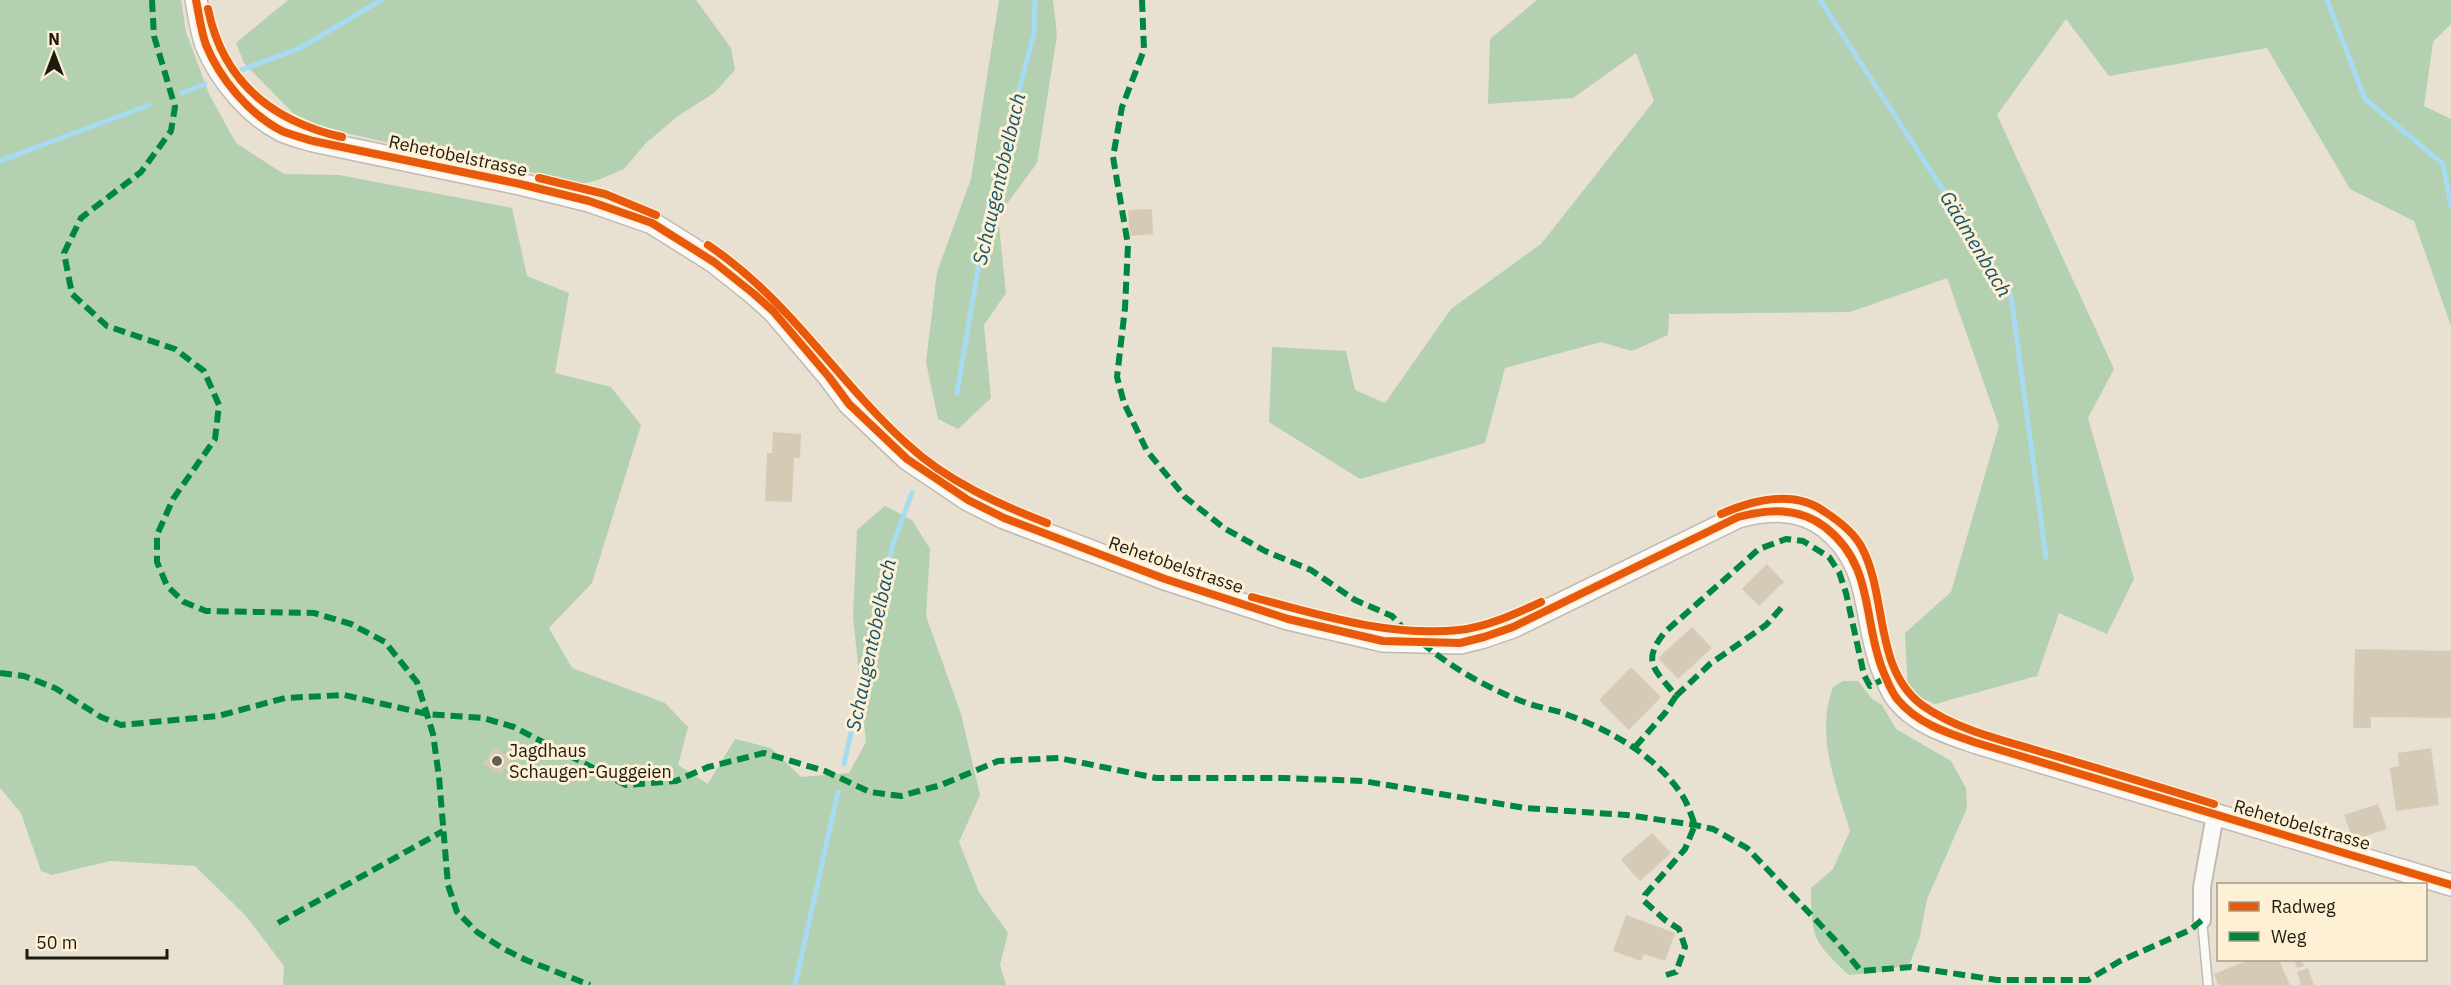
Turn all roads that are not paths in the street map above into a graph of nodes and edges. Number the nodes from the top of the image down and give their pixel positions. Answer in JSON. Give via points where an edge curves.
{"nodes":[{"id":1,"x":196,"y":0,"type":"edge"},
{"id":2,"x":2215,"y":815,"type":"junction"},
{"id":3,"x":2451,"y":885,"type":"edge"},
{"id":4,"x":2202,"y":920,"type":"joint"},
{"id":5,"x":2208,"y":985,"type":"edge"}],
"edges":[{"from":1,"to":2,"type":"street","name":"Rehetobelstrasse","via":[[206,45],[219,70],[258,114],[282,130],[313,141],[566,195],[652,223],[714,262],[754,294],[849,404],[907,459],[968,500],[1004,518],[1165,579],[1288,619],[1383,640],[1460,643],[1514,627],[1738,517],[1764,512],[1799,513],[1831,531],[1851,555],[1861,573],[1878,660],[1896,699],[1917,717],[1977,743]]},
{"from":2,"to":3,"type":"street","name":"Rehetobelstrasse"},
{"from":2,"to":4,"type":"street","via":[[2202,887]]},
{"from":4,"to":5,"type":"lane"}]}
